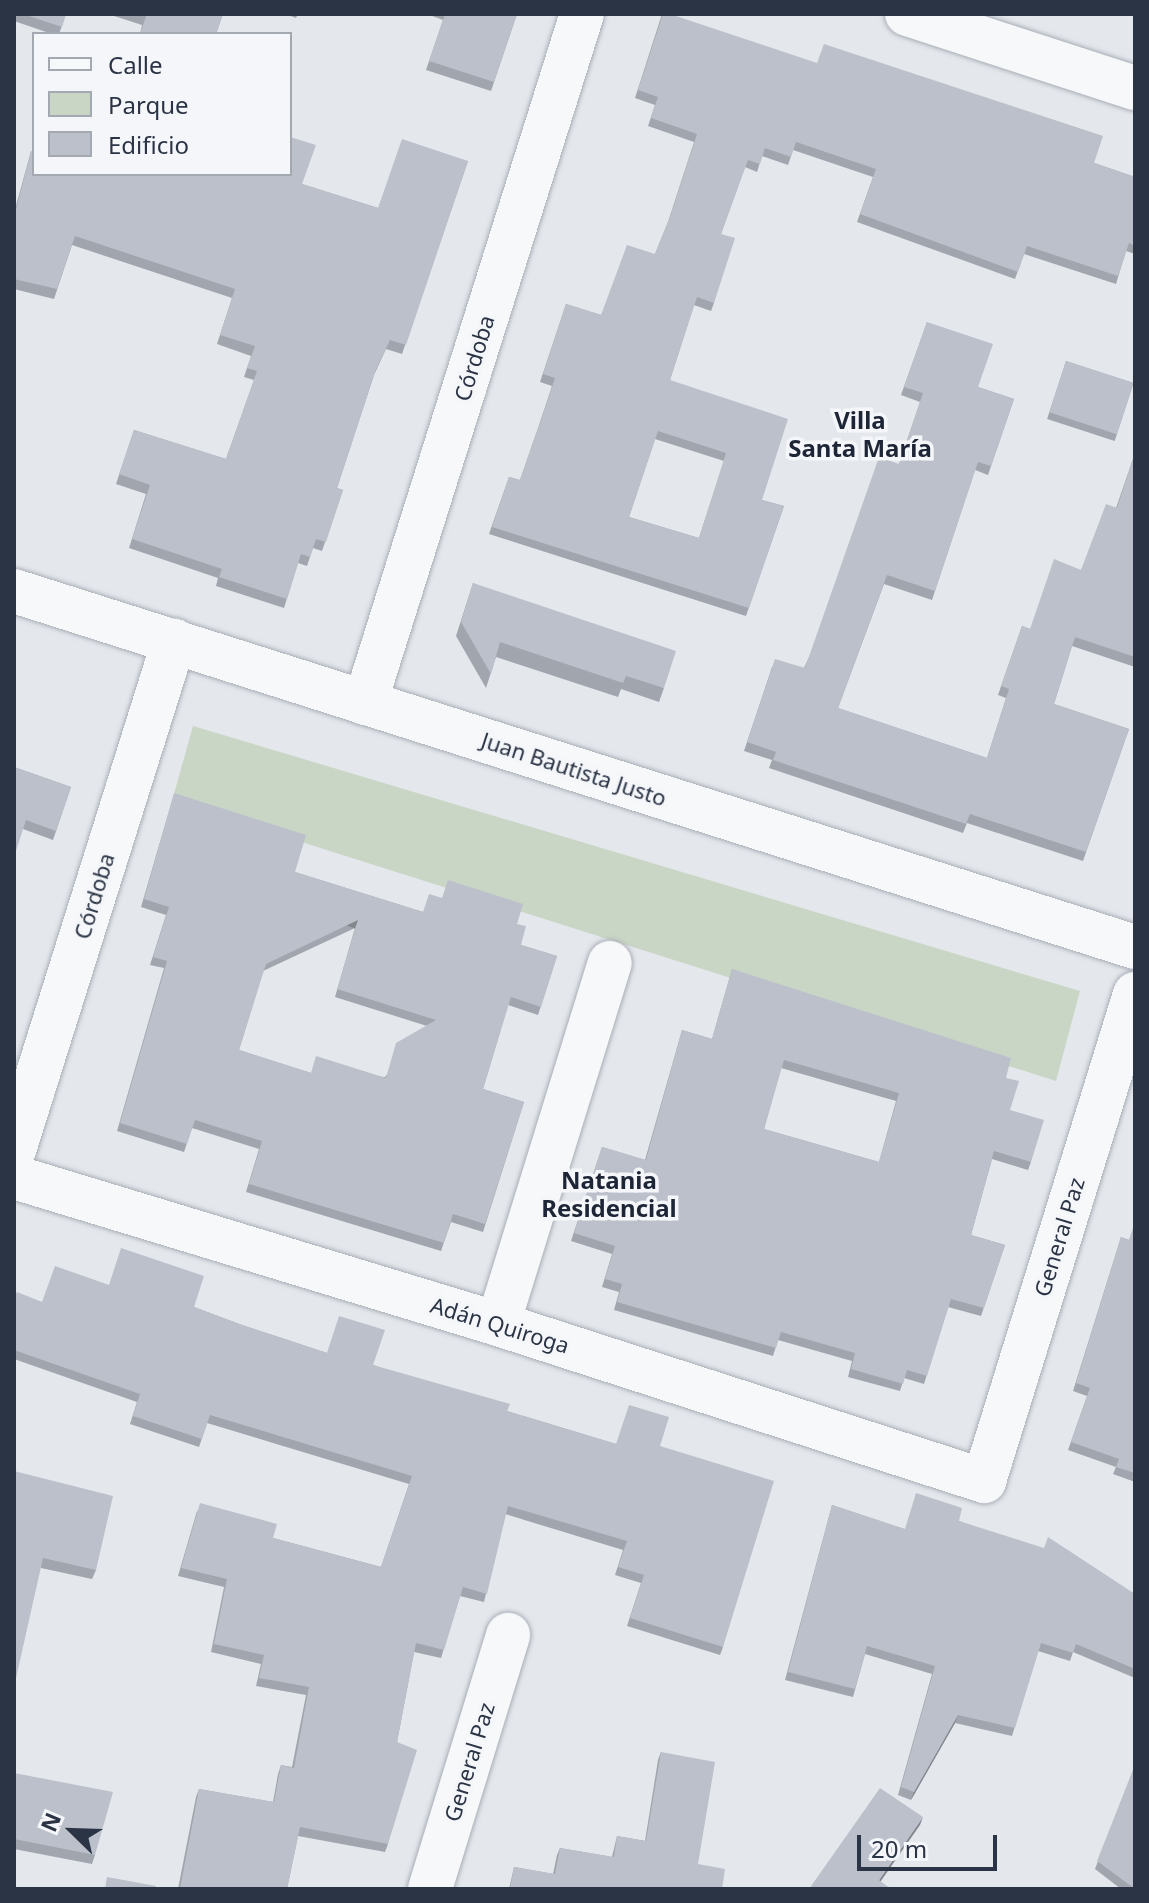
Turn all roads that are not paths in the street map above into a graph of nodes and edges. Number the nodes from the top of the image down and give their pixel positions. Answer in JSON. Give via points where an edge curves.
{"nodes":[{"id":1,"x":582,"y":14,"type":"edge"},
{"id":2,"x":907,"y":14,"type":"edge"},
{"id":3,"x":1135,"y":88,"type":"edge"},
{"id":4,"x":14,"y":591,"type":"edge"},
{"id":5,"x":174,"y":641,"type":"junction"},
{"id":6,"x":365,"y":703,"type":"junction"},
{"id":7,"x":1135,"y":947,"type":"edge"},
{"id":8,"x":610,"y":963,"type":"dead end"},
{"id":9,"x":1135,"y":994,"type":"edge"},
{"id":10,"x":14,"y":1150,"type":"edge"},
{"id":11,"x":14,"y":1177,"type":"edge"},
{"id":12,"x":498,"y":1324,"type":"junction"},
{"id":13,"x":984,"y":1481,"type":"joint"},
{"id":14,"x":508,"y":1635,"type":"dead end"},
{"id":15,"x":430,"y":1889,"type":"edge"}],
"edges":[{"from":1,"to":6,"type":"street","name":"Córdoba"},
{"from":2,"to":3,"type":"street"},
{"from":4,"to":5,"type":"street","name":"Juan Bautista Justo"},
{"from":5,"to":6,"type":"street","name":"Juan Bautista Justo"},
{"from":5,"to":10,"type":"street","name":"Córdoba"},
{"from":6,"to":7,"type":"street","name":"Juan Bautista Justo"},
{"from":8,"to":12,"type":"street"},
{"from":9,"to":13,"type":"street","name":"General Paz"},
{"from":11,"to":12,"type":"street","name":"Adán Quiroga"},
{"from":12,"to":13,"type":"street","name":"Adán Quiroga"},
{"from":14,"to":15,"type":"street","name":"General Paz"}]}
